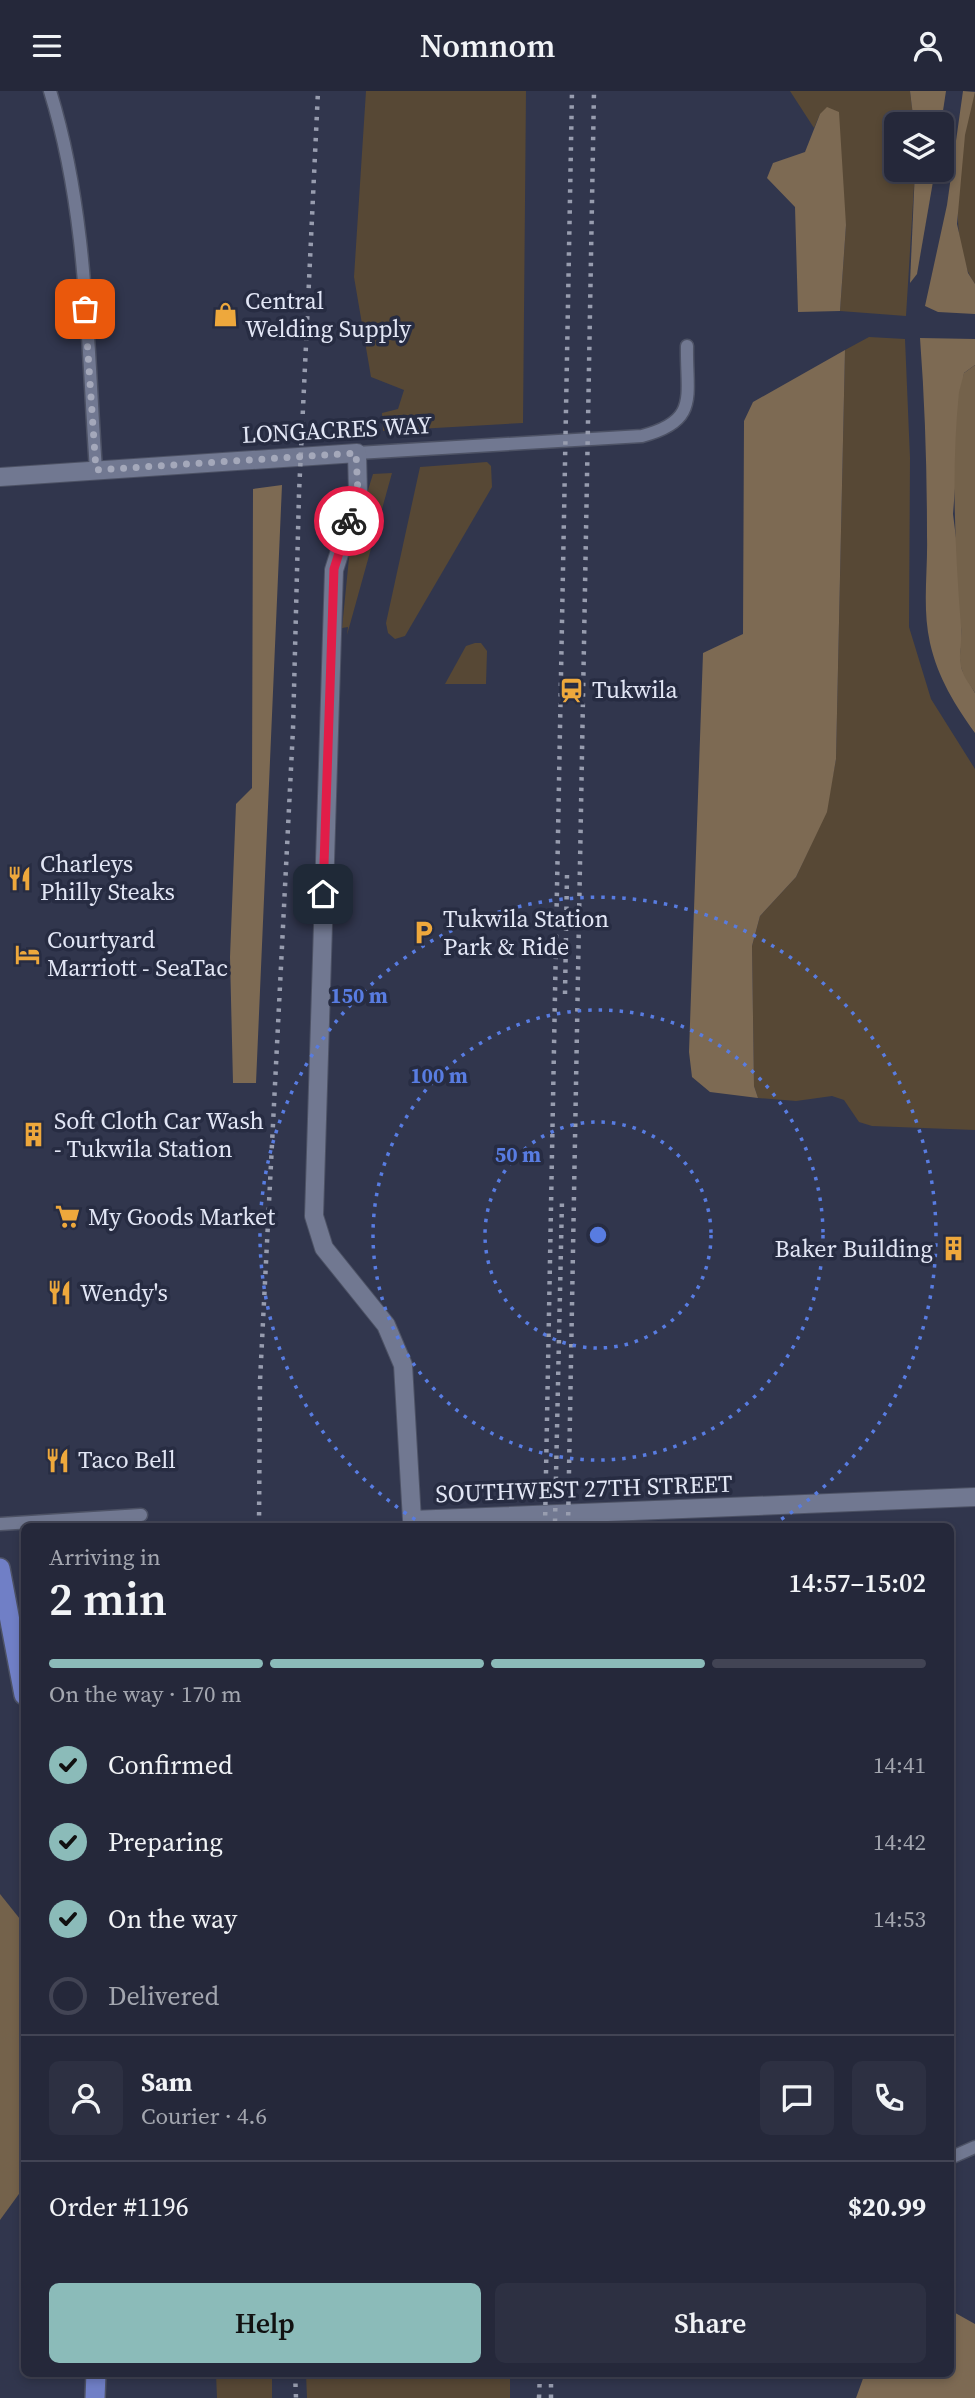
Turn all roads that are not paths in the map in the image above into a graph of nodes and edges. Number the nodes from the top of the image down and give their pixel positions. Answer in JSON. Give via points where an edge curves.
{"nodes":[{"id":1,"x":50,"y":91,"type":"edge"},
{"id":2,"x":687,"y":346,"type":"dead end"},
{"id":3,"x":356,"y":453,"type":"junction"},
{"id":4,"x":96,"y":470,"type":"junction"},
{"id":5,"x":0,"y":478,"type":"edge"},
{"id":6,"x":975,"y":1497,"type":"edge"},
{"id":7,"x":141,"y":1515,"type":"dead end"},
{"id":8,"x":0,"y":1524,"type":"edge"},
{"id":9,"x":0,"y":1569,"type":"edge"},
{"id":10,"x":21,"y":1679,"type":"edge"},
{"id":11,"x":975,"y":2147,"type":"edge"},
{"id":12,"x":954,"y":2156,"type":"edge"},
{"id":13,"x":96,"y":2377,"type":"edge"},
{"id":14,"x":95,"y":2398,"type":"edge"}],
"edges":[{"from":1,"to":4,"type":"street","via":[[83,262]]},
{"from":2,"to":3,"type":"street","name":"LONGACRES WAY","via":[[685,410],[676,424],[642,436]]},
{"from":3,"to":4,"type":"street","name":"LONGACRES WAY"},
{"from":3,"to":6,"type":"street","name":"SOUTHWEST 27TH STREET","via":[[358,494],[334,569],[314,1216],[324,1248],[386,1325],[403,1365],[412,1520]]},
{"from":4,"to":5,"type":"street","name":"LONGACRES WAY"},
{"from":7,"to":8,"type":"street"},
{"from":9,"to":10,"type":"main road"},
{"from":11,"to":12,"type":"street"},
{"from":13,"to":14,"type":"main road"}]}
